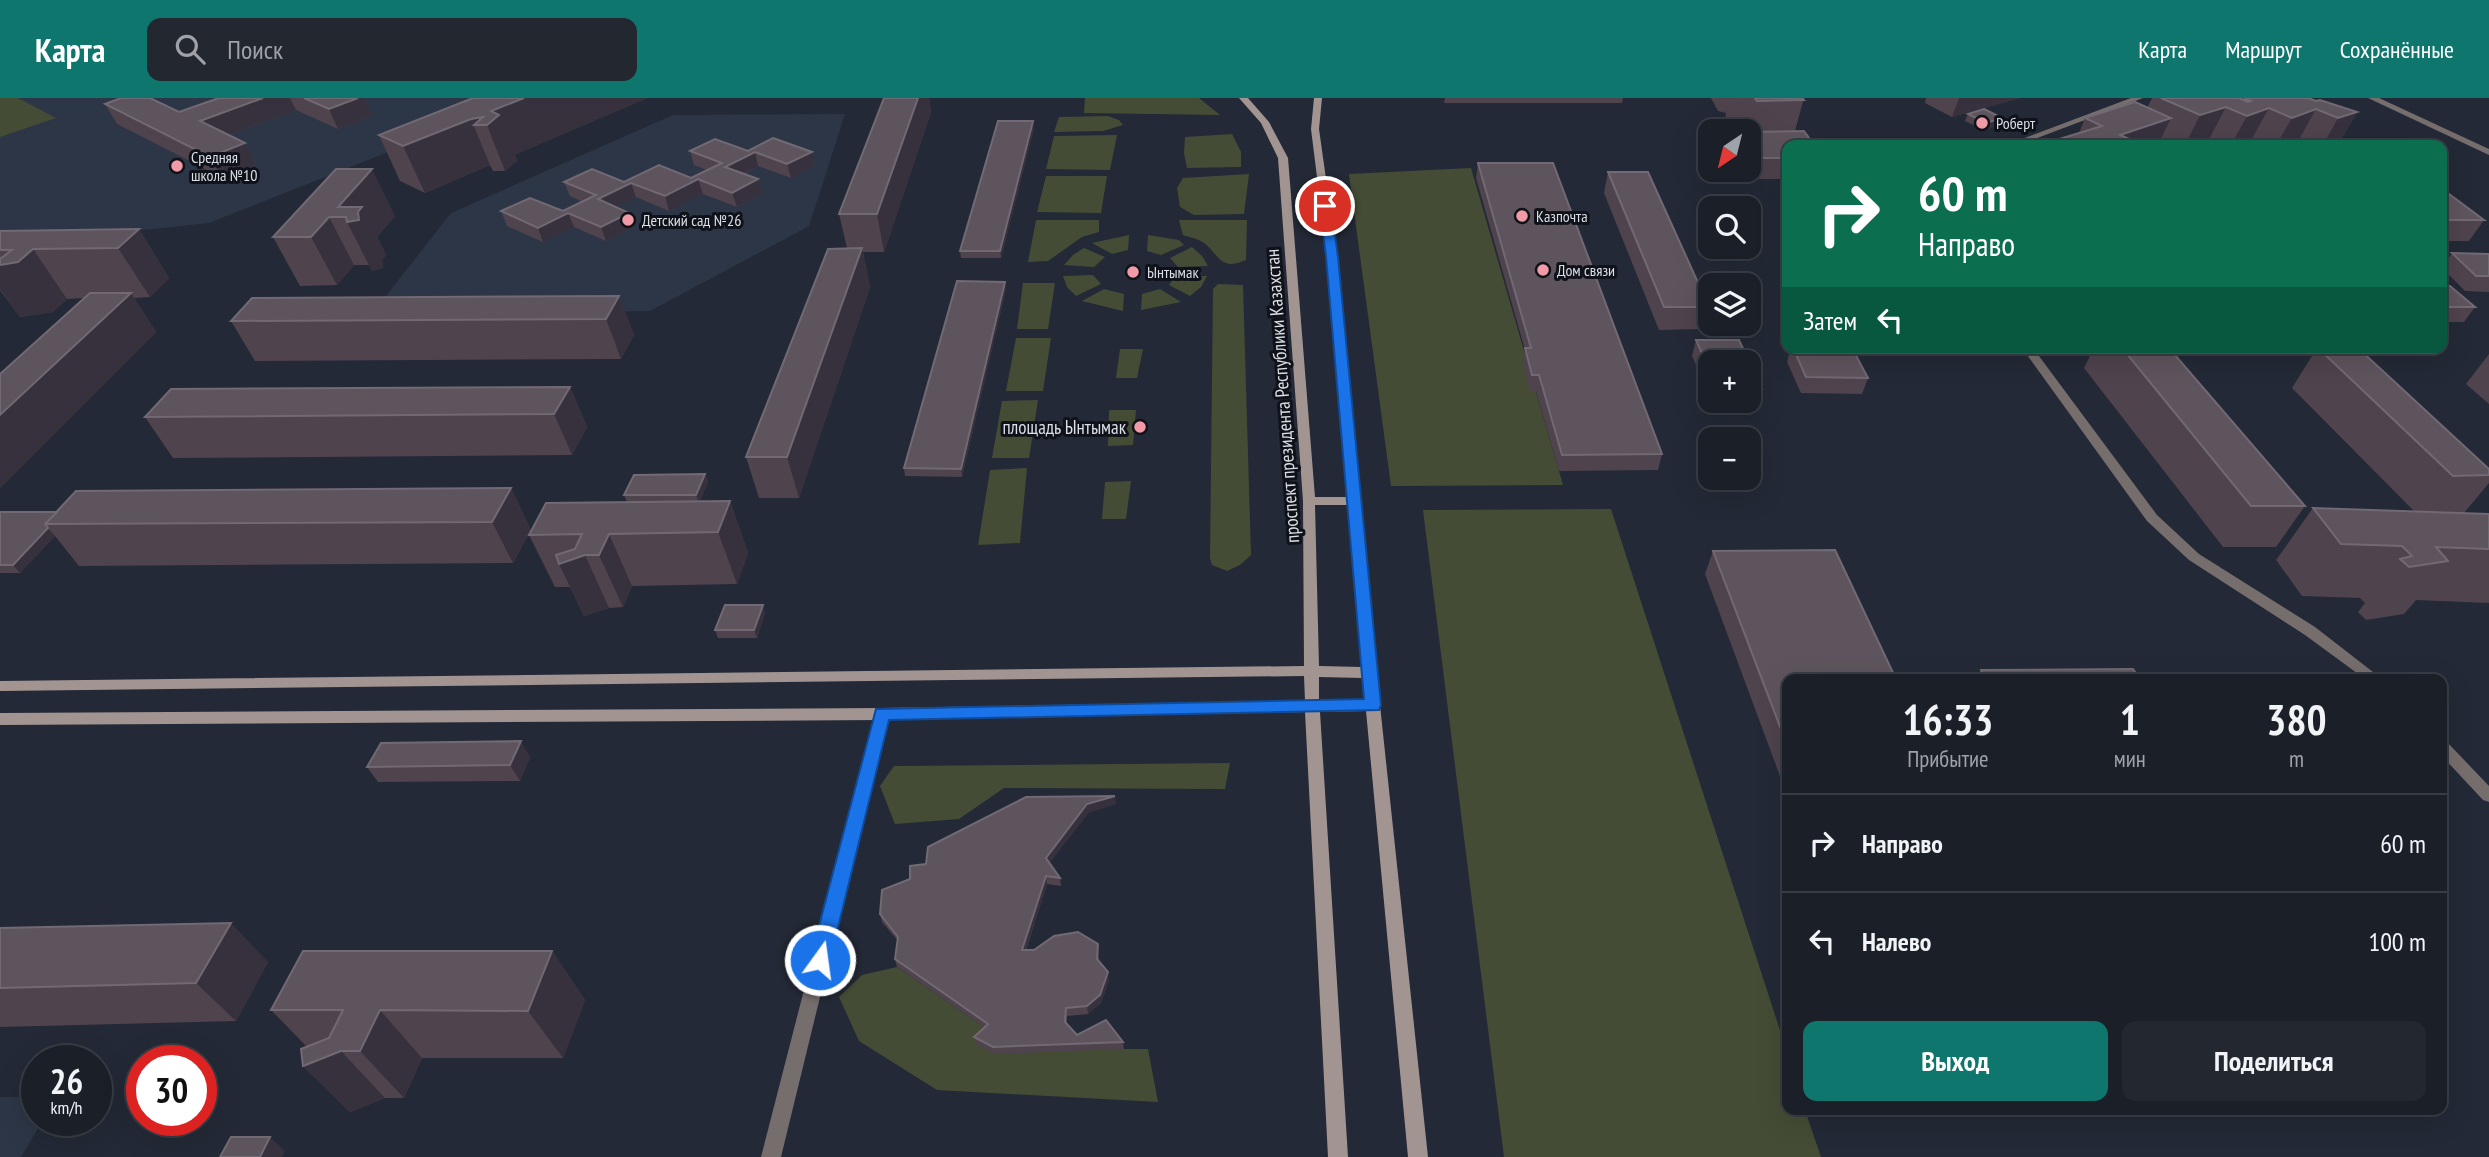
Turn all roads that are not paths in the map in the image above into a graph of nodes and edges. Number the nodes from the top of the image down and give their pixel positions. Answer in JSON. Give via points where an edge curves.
{"nodes":[{"id":1,"x":1243,"y":98,"type":"edge"},
{"id":2,"x":1318,"y":98,"type":"edge"},
{"id":3,"x":2138,"y":98,"type":"edge"},
{"id":4,"x":2372,"y":98,"type":"edge"},
{"id":5,"x":2025,"y":140,"type":"edge"},
{"id":6,"x":2489,"y":152,"type":"edge"},
{"id":7,"x":2031,"y":354,"type":"edge"},
{"id":8,"x":1309,"y":501,"type":"junction"},
{"id":9,"x":1354,"y":501,"type":"junction"},
{"id":10,"x":1312,"y":671,"type":"junction"},
{"id":11,"x":1371,"y":673,"type":"junction"},
{"id":12,"x":2368,"y":674,"type":"edge"},
{"id":13,"x":0,"y":686,"type":"edge"},
{"id":14,"x":1312,"y":705,"type":"junction"},
{"id":15,"x":1373,"y":705,"type":"junction"},
{"id":16,"x":882,"y":714,"type":"junction"},
{"id":17,"x":0,"y":719,"type":"edge"},
{"id":18,"x":2447,"y":751,"type":"edge"},
{"id":19,"x":2489,"y":796,"type":"edge"},
{"id":20,"x":771,"y":1157,"type":"edge"},
{"id":21,"x":1338,"y":1157,"type":"edge"},
{"id":22,"x":1419,"y":1157,"type":"edge"}],
"edges":[{"from":1,"to":8,"type":"main road","name":"проспект президента Республики Казахстан","via":[[1265,122],[1283,158]]},
{"from":2,"to":9,"type":"main road","via":[[1315,129],[1332,257]]},
{"from":3,"to":5,"type":"street"},
{"from":4,"to":6,"type":"street"},
{"from":7,"to":12,"type":"street","via":[[2152,518],[2194,557]]},
{"from":8,"to":9,"type":"main road"},
{"from":8,"to":10,"type":"main road","name":"проспект президента Республики Казахстан"},
{"from":9,"to":11,"type":"main road"},
{"from":10,"to":11,"type":"main road"},
{"from":10,"to":13,"type":"main road"},
{"from":10,"to":14,"type":"main road","name":"проспект президента Республики Казахстан"},
{"from":11,"to":15,"type":"main road"},
{"from":14,"to":15,"type":"main road"},
{"from":14,"to":16,"type":"main road"},
{"from":14,"to":21,"type":"main road","name":"проспект президента Республики Казахстан"},
{"from":15,"to":22,"type":"main road"},
{"from":16,"to":17,"type":"main road"},
{"from":16,"to":20,"type":"street"},
{"from":18,"to":19,"type":"street"}]}
